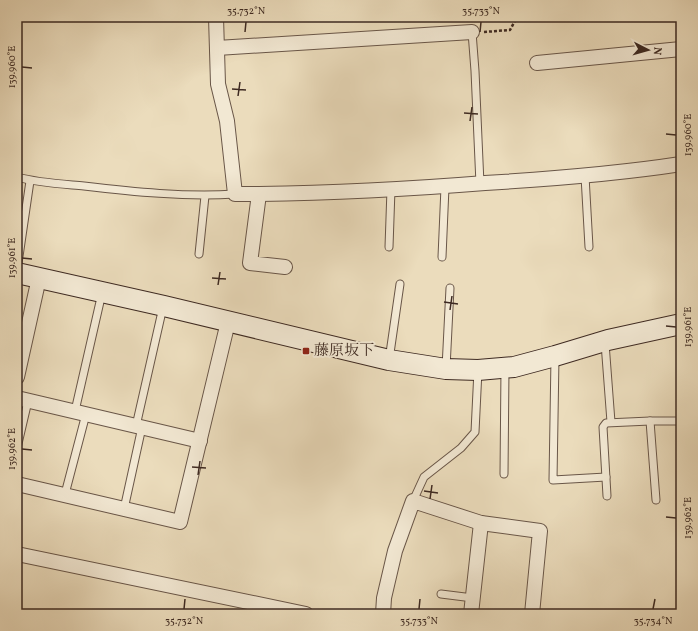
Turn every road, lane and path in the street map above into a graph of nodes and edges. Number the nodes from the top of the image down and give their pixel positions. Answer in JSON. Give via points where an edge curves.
{"nodes":[{"id":1,"x":216,"y":17,"type":"edge"},
{"id":2,"x":517,"y":17,"type":"edge"},
{"id":3,"x":472,"y":32,"type":"junction"},
{"id":4,"x":217,"y":48,"type":"junction"},
{"id":5,"x":681,"y":49,"type":"edge"},
{"id":6,"x":537,"y":63,"type":"dead end"},
{"id":7,"x":681,"y":164,"type":"edge"},
{"id":8,"x":585,"y":176,"type":"junction"},
{"id":9,"x":17,"y":177,"type":"edge"},
{"id":10,"x":30,"y":181,"type":"junction"},
{"id":11,"x":480,"y":184,"type":"junction"},
{"id":12,"x":445,"y":187,"type":"junction"},
{"id":13,"x":391,"y":189,"type":"junction"},
{"id":14,"x":235,"y":194,"type":"junction"},
{"id":15,"x":259,"y":194,"type":"junction"},
{"id":16,"x":205,"y":196,"type":"junction"},
{"id":17,"x":389,"y":247,"type":"dead end"},
{"id":18,"x":589,"y":247,"type":"dead end"},
{"id":19,"x":200,"y":254,"type":"dead end"},
{"id":20,"x":442,"y":257,"type":"dead end"},
{"id":21,"x":285,"y":267,"type":"dead end"},
{"id":22,"x":17,"y":270,"type":"edge"},
{"id":23,"x":17,"y":273,"type":"edge"},
{"id":24,"x":39,"y":278,"type":"junction"},
{"id":25,"x":400,"y":284,"type":"dead end"},
{"id":26,"x":450,"y":288,"type":"dead end"},
{"id":27,"x":102,"y":293,"type":"junction"},
{"id":28,"x":164,"y":306,"type":"junction"},
{"id":29,"x":228,"y":322,"type":"junction"},
{"id":30,"x":681,"y":324,"type":"edge"},
{"id":31,"x":605,"y":341,"type":"junction"},
{"id":32,"x":555,"y":356,"type":"junction"},
{"id":33,"x":389,"y":360,"type":"junction"},
{"id":34,"x":505,"y":368,"type":"junction"},
{"id":35,"x":446,"y":369,"type":"junction"},
{"id":36,"x":478,"y":370,"type":"junction"},
{"id":37,"x":17,"y":377,"type":"edge"},
{"id":38,"x":23,"y":399,"type":"edge"},
{"id":39,"x":80,"y":413,"type":"junction"},
{"id":40,"x":650,"y":421,"type":"junction"},
{"id":41,"x":681,"y":421,"type":"edge"},
{"id":42,"x":611,"y":422,"type":"junction"},
{"id":43,"x":139,"y":427,"type":"junction"},
{"id":44,"x":200,"y":441,"type":"junction"},
{"id":45,"x":17,"y":448,"type":"edge"},
{"id":46,"x":504,"y":474,"type":"dead end"},
{"id":47,"x":606,"y":477,"type":"junction"},
{"id":48,"x":17,"y":484,"type":"edge"},
{"id":49,"x":65,"y":494,"type":"junction"},
{"id":50,"x":607,"y":496,"type":"dead end"},
{"id":51,"x":656,"y":500,"type":"dead end"},
{"id":52,"x":413,"y":501,"type":"junction"},
{"id":53,"x":124,"y":509,"type":"junction"},
{"id":54,"x":481,"y":523,"type":"junction"},
{"id":55,"x":17,"y":554,"type":"edge"},
{"id":56,"x":441,"y":594,"type":"dead end"},
{"id":57,"x":473,"y":598,"type":"junction"},
{"id":58,"x":306,"y":614,"type":"edge"},
{"id":59,"x":383,"y":614,"type":"edge"},
{"id":60,"x":471,"y":614,"type":"edge"},
{"id":61,"x":532,"y":614,"type":"edge"}],
"edges":[{"from":1,"to":4,"type":"street"},
{"from":2,"to":3,"type":"path","via":[[510,30]]},
{"from":3,"to":4,"type":"street"},
{"from":3,"to":11,"type":"lane"},
{"from":4,"to":14,"type":"street","via":[[218,84],[227,121]]},
{"from":5,"to":6,"type":"street"},
{"from":7,"to":8,"type":"street"},
{"from":8,"to":11,"type":"street"},
{"from":8,"to":18,"type":"lane"},
{"from":9,"to":10,"type":"lane"},
{"from":10,"to":16,"type":"lane"},
{"from":10,"to":22,"type":"lane"},
{"from":11,"to":12,"type":"street"},
{"from":12,"to":13,"type":"street"},
{"from":12,"to":20,"type":"lane"},
{"from":13,"to":15,"type":"street"},
{"from":13,"to":17,"type":"lane"},
{"from":14,"to":15,"type":"street"},
{"from":14,"to":16,"type":"lane"},
{"from":15,"to":21,"type":"street","via":[[250,263]]},
{"from":16,"to":19,"type":"lane"},
{"from":23,"to":24,"type":"street"},
{"from":24,"to":27,"type":"street"},
{"from":24,"to":37,"type":"street"},
{"from":25,"to":33,"type":"lane"},
{"from":26,"to":35,"type":"lane"},
{"from":27,"to":28,"type":"street"},
{"from":27,"to":39,"type":"lane"},
{"from":28,"to":29,"type":"street"},
{"from":28,"to":43,"type":"lane"},
{"from":29,"to":33,"type":"street"},
{"from":29,"to":44,"type":"street"},
{"from":30,"to":31,"type":"street"},
{"from":31,"to":32,"type":"street"},
{"from":31,"to":42,"type":"lane"},
{"from":32,"to":34,"type":"street"},
{"from":32,"to":47,"type":"lane","via":[[554,480]]},
{"from":33,"to":35,"type":"street"},
{"from":34,"to":36,"type":"street"},
{"from":34,"to":46,"type":"lane"},
{"from":35,"to":36,"type":"street"},
{"from":36,"to":52,"type":"lane","via":[[474,432],[461,448],[424,477]]},
{"from":38,"to":39,"type":"street"},
{"from":38,"to":45,"type":"lane"},
{"from":39,"to":43,"type":"street"},
{"from":39,"to":49,"type":"lane"},
{"from":40,"to":41,"type":"lane"},
{"from":40,"to":42,"type":"lane"},
{"from":40,"to":51,"type":"lane"},
{"from":42,"to":47,"type":"lane","via":[[603,427]]},
{"from":43,"to":44,"type":"street"},
{"from":43,"to":53,"type":"lane"},
{"from":44,"to":53,"type":"street","via":[[180,522]]},
{"from":47,"to":50,"type":"lane"},
{"from":48,"to":49,"type":"street"},
{"from":49,"to":53,"type":"street"},
{"from":52,"to":54,"type":"street"},
{"from":52,"to":59,"type":"street","via":[[395,551],[384,598]]},
{"from":54,"to":57,"type":"street"},
{"from":54,"to":61,"type":"street","via":[[540,531]]},
{"from":55,"to":58,"type":"street"},
{"from":56,"to":57,"type":"lane"},
{"from":57,"to":60,"type":"street"}]}
